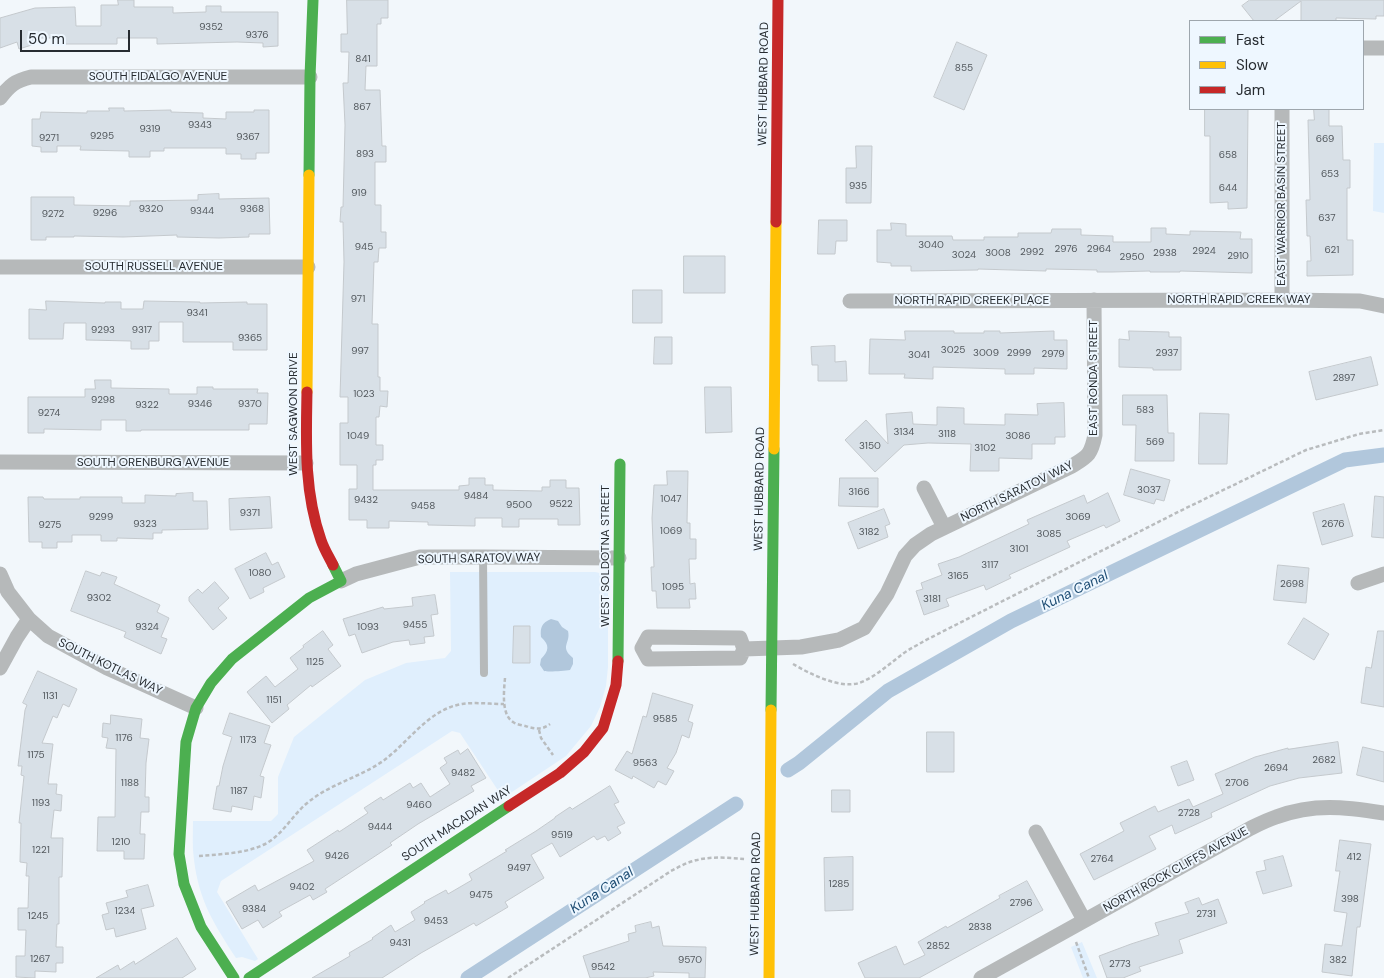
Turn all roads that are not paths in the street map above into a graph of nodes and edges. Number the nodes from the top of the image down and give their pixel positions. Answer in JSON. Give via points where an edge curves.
{"nodes":[{"id":1,"x":312,"y":0,"type":"edge"},
{"id":2,"x":778,"y":0,"type":"edge"},
{"id":3,"x":1364,"y":48,"type":"edge"},
{"id":4,"x":1384,"y":48,"type":"edge"},
{"id":5,"x":310,"y":77,"type":"junction"},
{"id":6,"x":4,"y":93,"type":"edge"},
{"id":7,"x":1282,"y":110,"type":"edge"},
{"id":8,"x":0,"y":267,"type":"edge"},
{"id":9,"x":308,"y":267,"type":"junction"},
{"id":10,"x":1094,"y":300,"type":"junction"},
{"id":11,"x":1282,"y":300,"type":"junction"},
{"id":12,"x":850,"y":301,"type":"dead end"},
{"id":13,"x":1384,"y":306,"type":"edge"},
{"id":14,"x":1088,"y":455,"type":"joint"},
{"id":15,"x":0,"y":462,"type":"edge"},
{"id":16,"x":306,"y":463,"type":"junction"},
{"id":17,"x":620,"y":464,"type":"dead end"},
{"id":18,"x":924,"y":488,"type":"dead end"},
{"id":19,"x":944,"y":527,"type":"junction"},
{"id":20,"x":482,"y":557,"type":"junction"},
{"id":21,"x":619,"y":558,"type":"junction"},
{"id":22,"x":0,"y":574,"type":"edge"},
{"id":23,"x":1384,"y":574,"type":"edge"},
{"id":24,"x":341,"y":581,"type":"junction"},
{"id":25,"x":1358,"y":583,"type":"dead end"},
{"id":26,"x":29,"y":619,"type":"junction"},
{"id":27,"x":619,"y":648,"type":"junction"},
{"id":28,"x":642,"y":648,"type":"junction"},
{"id":29,"x":744,"y":648,"type":"junction"},
{"id":30,"x":772,"y":648,"type":"junction"},
{"id":31,"x":0,"y":668,"type":"edge"},
{"id":32,"x":484,"y":673,"type":"dead end"},
{"id":33,"x":196,"y":708,"type":"junction"},
{"id":34,"x":1384,"y":813,"type":"edge"},
{"id":35,"x":1036,"y":832,"type":"dead end"},
{"id":36,"x":1084,"y":920,"type":"junction"},
{"id":37,"x":234,"y":978,"type":"edge"},
{"id":38,"x":249,"y":978,"type":"edge"},
{"id":39,"x":769,"y":978,"type":"edge"},
{"id":40,"x":981,"y":978,"type":"edge"}],
"edges":[{"from":1,"to":5,"type":"street","name":"WEST SAGWON DRIVE"},
{"from":2,"to":30,"type":"street","name":"WEST HUBBARD ROAD"},
{"from":3,"to":4,"type":"street"},
{"from":5,"to":6,"type":"street","name":"SOUTH FIDALGO AVENUE","via":[[31,77],[19,80]]},
{"from":5,"to":9,"type":"street","name":"WEST SAGWON DRIVE"},
{"from":7,"to":11,"type":"street","name":"EAST WARRIOR BASIN STREET"},
{"from":8,"to":9,"type":"street","name":"SOUTH RUSSELL AVENUE"},
{"from":9,"to":16,"type":"street","name":"WEST SAGWON DRIVE"},
{"from":10,"to":11,"type":"street","name":"NORTH RAPID CREEK WAY"},
{"from":10,"to":12,"type":"street","name":"NORTH RAPID CREEK PLACE"},
{"from":10,"to":14,"type":"street","name":"EAST RONDA STREET","via":[[1095,435]]},
{"from":11,"to":13,"type":"street","name":"NORTH RAPID CREEK WAY","via":[[1360,301]]},
{"from":14,"to":19,"type":"street","name":"NORTH SARATOV WAY","via":[[1072,466]]},
{"from":15,"to":16,"type":"street","name":"SOUTH ORENBURG AVENUE"},
{"from":16,"to":24,"type":"street","name":"WEST SAGWON DRIVE","via":[[310,498],[321,541]]},
{"from":17,"to":21,"type":"street","name":"WEST SOLDOTNA STREET"},
{"from":18,"to":19,"type":"street"},
{"from":19,"to":30,"type":"street","name":"NORTH SARATOV WAY","via":[[915,545],[906,556],[887,594],[864,628],[839,640]]},
{"from":20,"to":21,"type":"street","name":"SOUTH SARATOV WAY"},
{"from":20,"to":24,"type":"street","name":"SOUTH SARATOV WAY","via":[[420,558],[356,574]]},
{"from":20,"to":32,"type":"lane"},
{"from":21,"to":27,"type":"street","name":"WEST SOLDOTNA STREET"},
{"from":22,"to":26,"type":"street","name":"SOUTH KOTLAS WAY","via":[[8,592]]},
{"from":23,"to":25,"type":"street"},
{"from":24,"to":33,"type":"street","via":[[309,598],[232,659]]},
{"from":26,"to":31,"type":"street"},
{"from":26,"to":33,"type":"street","name":"SOUTH KOTLAS WAY","via":[[48,636],[107,668]]},
{"from":27,"to":28,"type":"street"},
{"from":27,"to":38,"type":"street","name":"SOUTH MACADAN WAY","via":[[616,685],[603,728],[584,752],[560,773]]},
{"from":28,"to":29,"type":"street","via":[[648,659],[740,658]]},
{"from":28,"to":29,"type":"street","via":[[648,637],[740,638]]},
{"from":29,"to":30,"type":"street","name":"NORTH SARATOV WAY"},
{"from":30,"to":39,"type":"street","name":"WEST HUBBARD ROAD"},
{"from":33,"to":37,"type":"street","via":[[186,742],[179,854],[184,884],[200,927]]},
{"from":34,"to":36,"type":"street","name":"NORTH ROCK CLIFFS AVENUE","via":[[1323,807],[1275,817]]},
{"from":35,"to":36,"type":"street"},
{"from":36,"to":40,"type":"street","name":"NORTH ROCK CLIFFS AVENUE"}]}
